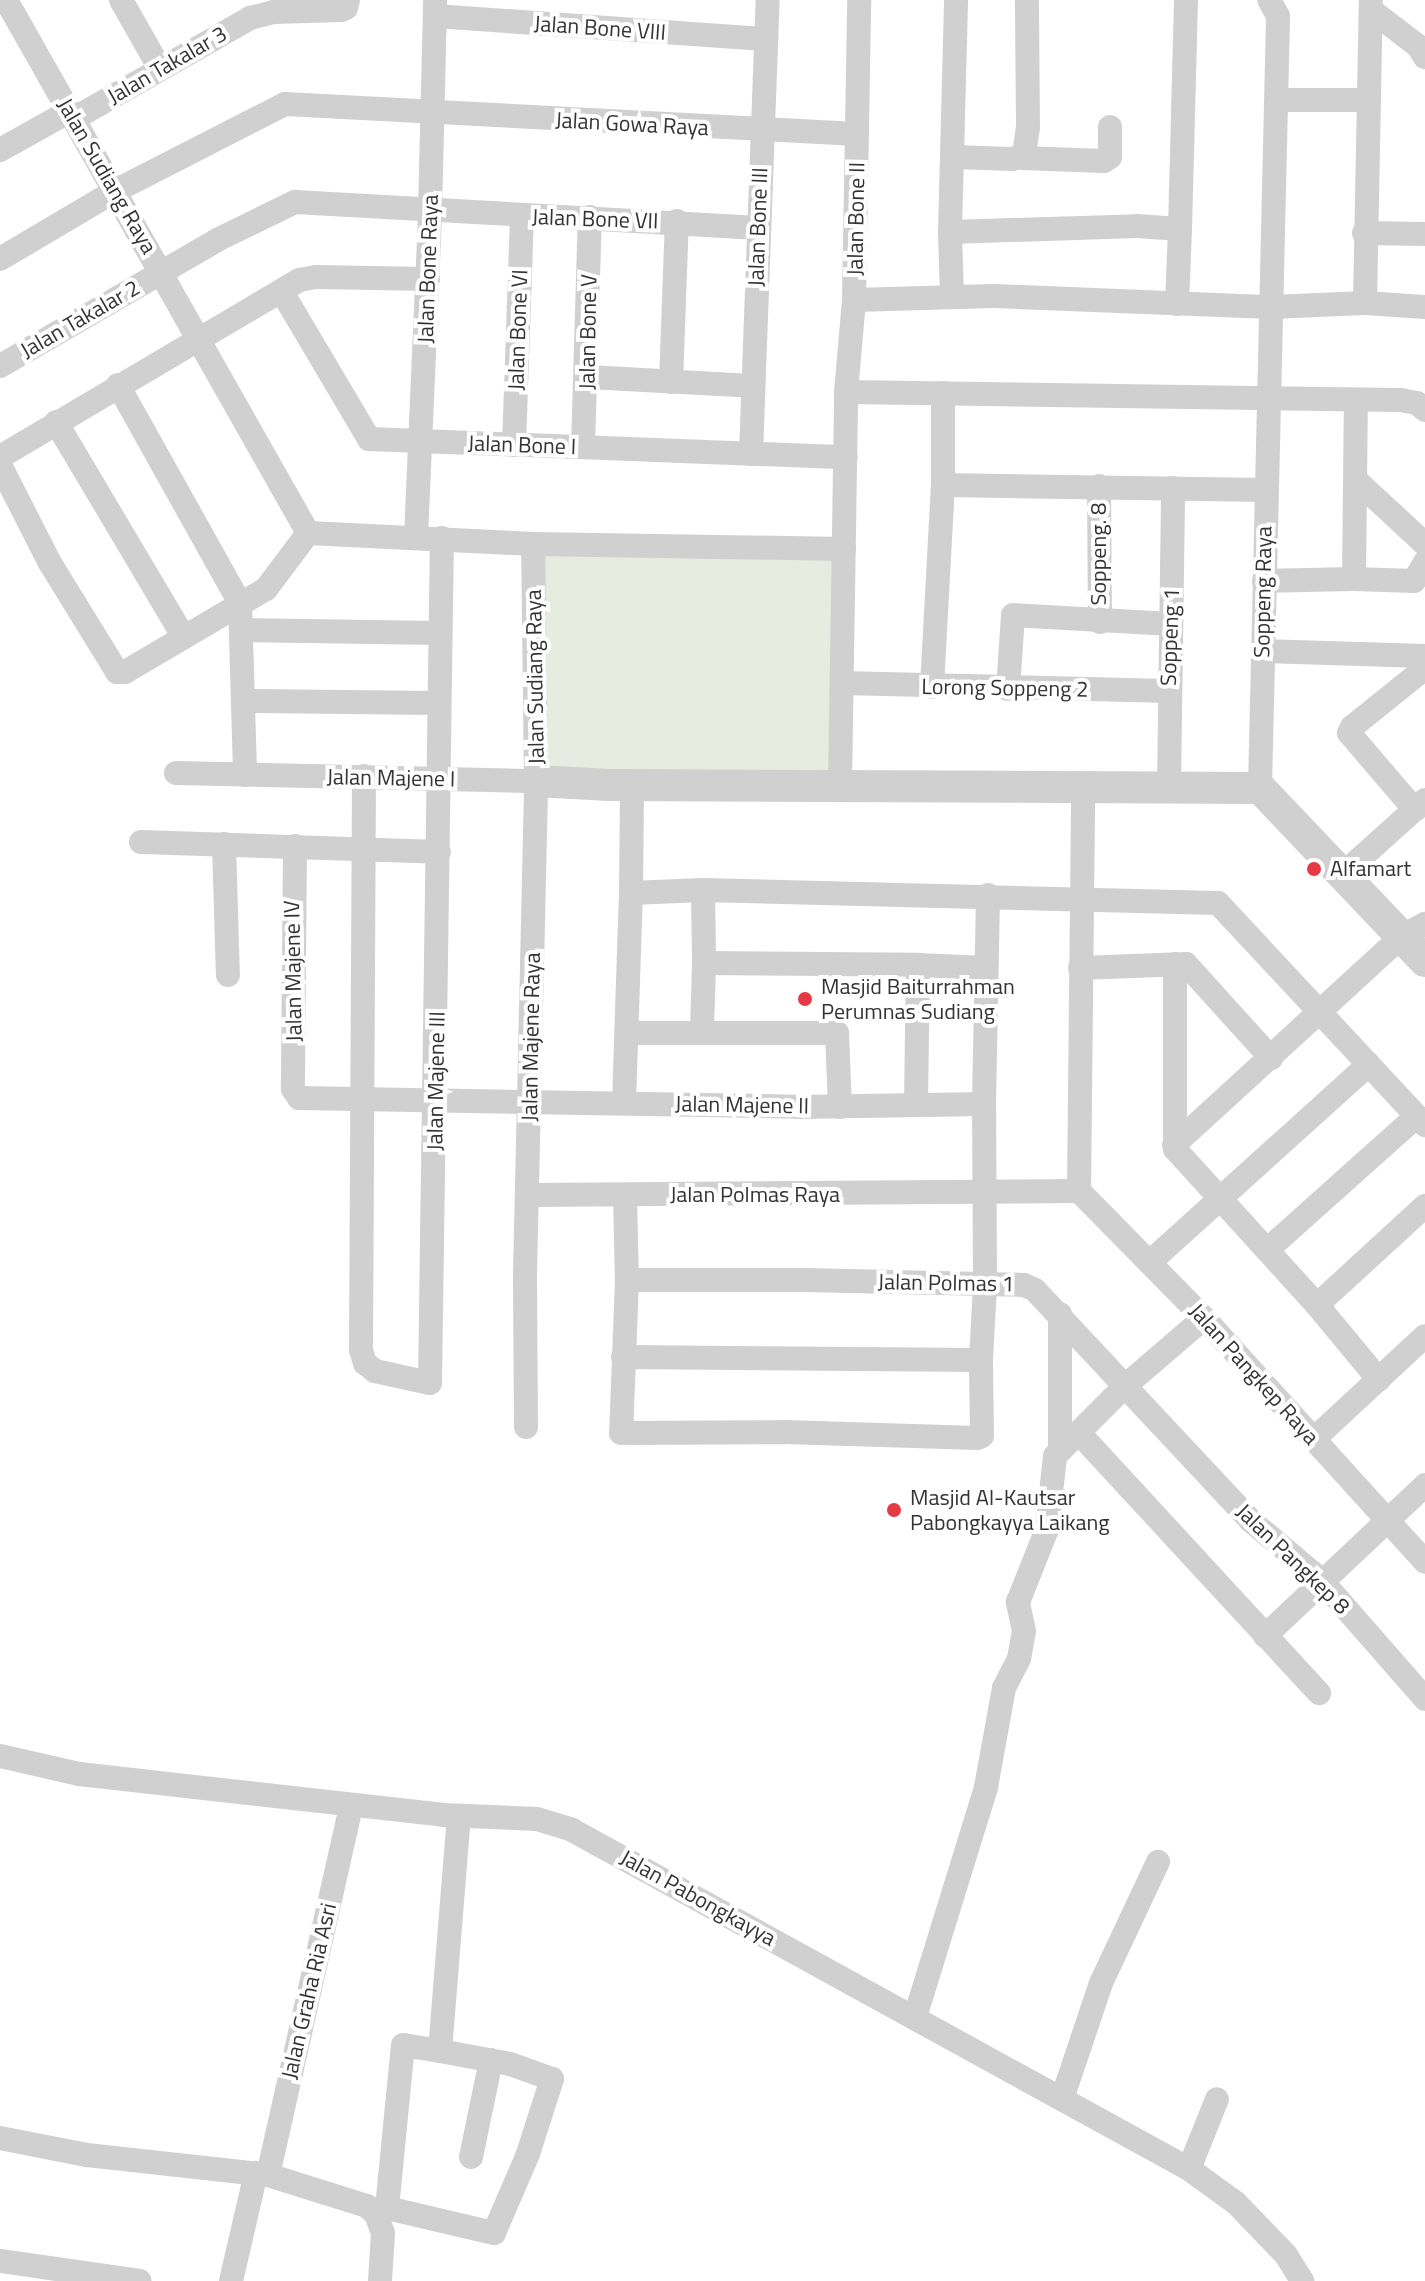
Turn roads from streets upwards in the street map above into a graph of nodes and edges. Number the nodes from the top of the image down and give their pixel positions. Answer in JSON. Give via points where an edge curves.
{"nodes":[{"id":1,"x":6,"y":0,"type":"edge"},
{"id":2,"x":348,"y":0,"type":"edge"},
{"id":3,"x":768,"y":0,"type":"edge"},
{"id":4,"x":859,"y":0,"type":"edge"},
{"id":5,"x":956,"y":0,"type":"edge"},
{"id":6,"x":1027,"y":0,"type":"edge"},
{"id":7,"x":1186,"y":0,"type":"edge"},
{"id":8,"x":1269,"y":0,"type":"edge"},
{"id":9,"x":126,"y":2,"type":"edge"},
{"id":10,"x":1371,"y":5,"type":"edge"},
{"id":11,"x":435,"y":8,"type":"edge"},
{"id":12,"x":525,"y":11,"type":"edge"},
{"id":13,"x":765,"y":39,"type":"junction"},
{"id":14,"x":1425,"y":57,"type":"edge"},
{"id":15,"x":159,"y":67,"type":"junction"},
{"id":16,"x":1277,"y":100,"type":"junction"},
{"id":17,"x":1369,"y":100,"type":"junction"},
{"id":18,"x":432,"y":113,"type":"junction"},
{"id":19,"x":73,"y":114,"type":"junction"},
{"id":20,"x":1110,"y":127,"type":"dead end"},
{"id":21,"x":761,"y":131,"type":"junction"},
{"id":22,"x":857,"y":134,"type":"junction"},
{"id":23,"x":0,"y":150,"type":"edge"},
{"id":24,"x":954,"y":157,"type":"junction"},
{"id":25,"x":1022,"y":158,"type":"junction"},
{"id":26,"x":115,"y":191,"type":"junction"},
{"id":27,"x":430,"y":212,"type":"junction"},
{"id":28,"x":522,"y":216,"type":"junction"},
{"id":29,"x":590,"y":217,"type":"junction"},
{"id":30,"x":677,"y":221,"type":"junction"},
{"id":31,"x":759,"y":228,"type":"junction"},
{"id":32,"x":1180,"y":229,"type":"junction"},
{"id":33,"x":950,"y":232,"type":"junction"},
{"id":34,"x":1364,"y":233,"type":"junction"},
{"id":35,"x":1425,"y":234,"type":"edge"},
{"id":36,"x":0,"y":259,"type":"edge"},
{"id":37,"x":161,"y":272,"type":"junction"},
{"id":38,"x":428,"y":279,"type":"junction"},
{"id":39,"x":282,"y":292,"type":"junction"},
{"id":40,"x":952,"y":296,"type":"junction"},
{"id":41,"x":854,"y":300,"type":"junction"},
{"id":42,"x":1365,"y":303,"type":"junction"},
{"id":43,"x":1177,"y":304,"type":"junction"},
{"id":44,"x":1271,"y":307,"type":"junction"},
{"id":45,"x":1425,"y":307,"type":"edge"},
{"id":46,"x":197,"y":340,"type":"junction"},
{"id":47,"x":0,"y":366,"type":"edge"},
{"id":48,"x":588,"y":377,"type":"junction"},
{"id":49,"x":671,"y":382,"type":"junction"},
{"id":50,"x":118,"y":385,"type":"junction"},
{"id":51,"x":752,"y":386,"type":"junction"},
{"id":52,"x":846,"y":392,"type":"junction"},
{"id":53,"x":943,"y":393,"type":"junction"},
{"id":54,"x":1269,"y":396,"type":"junction"},
{"id":55,"x":1356,"y":400,"type":"junction"},
{"id":56,"x":1425,"y":410,"type":"edge"},
{"id":57,"x":56,"y":422,"type":"junction"},
{"id":58,"x":420,"y":442,"type":"junction"},
{"id":59,"x":514,"y":445,"type":"junction"},
{"id":60,"x":583,"y":447,"type":"junction"},
{"id":61,"x":846,"y":447,"type":"junction"},
{"id":62,"x":751,"y":454,"type":"junction"},
{"id":63,"x":0,"y":457,"type":"edge"},
{"id":64,"x":0,"y":465,"type":"edge"},
{"id":65,"x":1358,"y":482,"type":"junction"},
{"id":66,"x":943,"y":485,"type":"junction"},
{"id":67,"x":1099,"y":486,"type":"junction"},
{"id":68,"x":1173,"y":488,"type":"junction"},
{"id":69,"x":1265,"y":490,"type":"junction"},
{"id":70,"x":308,"y":533,"type":"junction"},
{"id":71,"x":416,"y":537,"type":"junction"},
{"id":72,"x":442,"y":538,"type":"junction"},
{"id":73,"x":533,"y":544,"type":"junction"},
{"id":74,"x":1425,"y":544,"type":"edge"},
{"id":75,"x":844,"y":549,"type":"junction"},
{"id":76,"x":1425,"y":562,"type":"edge"},
{"id":77,"x":1354,"y":579,"type":"junction"},
{"id":78,"x":1264,"y":581,"type":"junction"},
{"id":79,"x":240,"y":603,"type":"junction"},
{"id":80,"x":1100,"y":622,"type":"junction"},
{"id":81,"x":1171,"y":624,"type":"junction"},
{"id":82,"x":241,"y":630,"type":"junction"},
{"id":83,"x":439,"y":633,"type":"junction"},
{"id":84,"x":183,"y":636,"type":"junction"},
{"id":85,"x":1262,"y":651,"type":"junction"},
{"id":86,"x":1425,"y":656,"type":"edge"},
{"id":87,"x":1425,"y":668,"type":"edge"},
{"id":88,"x":842,"y":683,"type":"junction"},
{"id":89,"x":932,"y":687,"type":"junction"},
{"id":90,"x":1008,"y":689,"type":"junction"},
{"id":91,"x":1169,"y":691,"type":"junction"},
{"id":92,"x":244,"y":694,"type":"junction"},
{"id":93,"x":439,"y":703,"type":"junction"},
{"id":94,"x":176,"y":773,"type":"dead end"},
{"id":95,"x":245,"y":775,"type":"junction"},
{"id":96,"x":364,"y":776,"type":"junction"},
{"id":97,"x":441,"y":779,"type":"junction"},
{"id":98,"x":536,"y":781,"type":"junction"},
{"id":99,"x":632,"y":785,"type":"junction"},
{"id":100,"x":840,"y":786,"type":"junction"},
{"id":101,"x":1169,"y":786,"type":"junction"},
{"id":102,"x":1083,"y":788,"type":"junction"},
{"id":103,"x":1260,"y":788,"type":"junction"},
{"id":104,"x":1420,"y":805,"type":"edge"},
{"id":105,"x":141,"y":842,"type":"dead end"},
{"id":106,"x":224,"y":844,"type":"junction"},
{"id":107,"x":295,"y":846,"type":"junction"},
{"id":108,"x":365,"y":848,"type":"junction"},
{"id":109,"x":439,"y":852,"type":"junction"},
{"id":110,"x":1344,"y":873,"type":"junction"},
{"id":111,"x":703,"y":890,"type":"junction"},
{"id":112,"x":631,"y":893,"type":"junction"},
{"id":113,"x":988,"y":895,"type":"junction"},
{"id":114,"x":1080,"y":897,"type":"junction"},
{"id":115,"x":1413,"y":930,"type":"edge"},
{"id":116,"x":1425,"y":961,"type":"edge"},
{"id":117,"x":704,"y":963,"type":"junction"},
{"id":118,"x":1175,"y":964,"type":"junction"},
{"id":119,"x":918,"y":965,"type":"junction"},
{"id":120,"x":985,"y":968,"type":"junction"},
{"id":121,"x":1080,"y":968,"type":"junction"},
{"id":122,"x":228,"y":975,"type":"dead end"},
{"id":123,"x":1321,"y":1014,"type":"junction"},
{"id":124,"x":702,"y":1031,"type":"junction"},
{"id":125,"x":627,"y":1033,"type":"junction"},
{"id":126,"x":1271,"y":1058,"type":"junction"},
{"id":127,"x":1369,"y":1064,"type":"junction"},
{"id":128,"x":294,"y":1095,"type":"joint"},
{"id":129,"x":362,"y":1099,"type":"junction"},
{"id":130,"x":437,"y":1102,"type":"junction"},
{"id":131,"x":624,"y":1102,"type":"junction"},
{"id":132,"x":529,"y":1103,"type":"junction"},
{"id":133,"x":916,"y":1103,"type":"junction"},
{"id":134,"x":984,"y":1104,"type":"junction"},
{"id":135,"x":840,"y":1107,"type":"junction"},
{"id":136,"x":1421,"y":1120,"type":"edge"},
{"id":137,"x":1174,"y":1145,"type":"junction"},
{"id":138,"x":1079,"y":1191,"type":"junction"},
{"id":139,"x":984,"y":1193,"type":"junction"},
{"id":140,"x":527,"y":1195,"type":"junction"},
{"id":141,"x":625,"y":1195,"type":"junction"},
{"id":142,"x":1219,"y":1200,"type":"junction"},
{"id":143,"x":1425,"y":1206,"type":"edge"},
{"id":144,"x":1267,"y":1250,"type":"junction"},
{"id":145,"x":1150,"y":1262,"type":"junction"},
{"id":146,"x":627,"y":1280,"type":"junction"},
{"id":147,"x":985,"y":1285,"type":"junction"},
{"id":148,"x":1317,"y":1305,"type":"junction"},
{"id":149,"x":1060,"y":1314,"type":"junction"},
{"id":150,"x":1204,"y":1318,"type":"junction"},
{"id":151,"x":1425,"y":1336,"type":"edge"},
{"id":152,"x":623,"y":1357,"type":"junction"},
{"id":153,"x":981,"y":1360,"type":"junction"},
{"id":154,"x":1379,"y":1380,"type":"junction"},
{"id":155,"x":1125,"y":1386,"type":"junction"},
{"id":156,"x":526,"y":1427,"type":"dead end"},
{"id":157,"x":1314,"y":1439,"type":"junction"},
{"id":158,"x":1069,"y":1440,"type":"junction"},
{"id":159,"x":1192,"y":1456,"type":"joint"},
{"id":160,"x":1425,"y":1485,"type":"edge"},
{"id":161,"x":1388,"y":1520,"type":"junction"},
{"id":162,"x":1425,"y":1562,"type":"edge"},
{"id":163,"x":1321,"y":1580,"type":"junction"},
{"id":164,"x":1265,"y":1636,"type":"junction"},
{"id":165,"x":1319,"y":1693,"type":"dead end"},
{"id":166,"x":1425,"y":1699,"type":"edge"},
{"id":167,"x":0,"y":1756,"type":"edge"},
{"id":168,"x":351,"y":1807,"type":"junction"},
{"id":169,"x":459,"y":1816,"type":"junction"},
{"id":170,"x":1158,"y":1862,"type":"dead end"},
{"id":171,"x":915,"y":2017,"type":"junction"},
{"id":172,"x":440,"y":2051,"type":"junction"},
{"id":173,"x":491,"y":2060,"type":"junction"},
{"id":174,"x":1062,"y":2099,"type":"junction"},
{"id":175,"x":1217,"y":2099,"type":"dead end"},
{"id":176,"x":0,"y":2138,"type":"edge"},
{"id":177,"x":471,"y":2157,"type":"dead end"},
{"id":178,"x":1189,"y":2169,"type":"junction"},
{"id":179,"x":262,"y":2174,"type":"junction"},
{"id":180,"x":0,"y":2261,"type":"edge"},
{"id":181,"x":140,"y":2281,"type":"edge"},
{"id":182,"x":233,"y":2281,"type":"edge"},
{"id":183,"x":380,"y":2281,"type":"edge"},
{"id":184,"x":1302,"y":2281,"type":"edge"}],
"edges":[{"from":1,"to":19,"type":"street","name":"Jalan Sudiang Raya"},
{"from":2,"to":15,"type":"street","name":"Jalan Takalar 3","via":[[341,10],[250,18]]},
{"from":3,"to":13,"type":"street","name":"Jalan Bone III"},
{"from":4,"to":22,"type":"street","name":"Jalan Bone II"},
{"from":5,"to":24,"type":"street"},
{"from":6,"to":25,"type":"street","via":[[1028,127]]},
{"from":7,"to":32,"type":"street"},
{"from":8,"to":16,"type":"street","name":"Soppeng Raya","via":[[1278,16]]},
{"from":9,"to":15,"type":"street"},
{"from":10,"to":14,"type":"street"},
{"from":10,"to":17,"type":"street"},
{"from":11,"to":12,"type":"street","name":"Jalan Bone VIII"},
{"from":11,"to":18,"type":"street","name":"Jalan Bone Raya"},
{"from":12,"to":13,"type":"street","name":"Jalan Bone VIII"},
{"from":13,"to":21,"type":"street","name":"Jalan Bone III"},
{"from":15,"to":19,"type":"street","name":"Jalan Takalar 3"},
{"from":16,"to":17,"type":"street"},
{"from":16,"to":44,"type":"street","name":"Soppeng Raya"},
{"from":17,"to":34,"type":"street"},
{"from":18,"to":21,"type":"street","name":"Jalan Gowa Raya"},
{"from":18,"to":26,"type":"street","name":"Jalan Gowa Raya","via":[[285,104]]},
{"from":18,"to":27,"type":"street","name":"Jalan Bone Raya"},
{"from":19,"to":23,"type":"street","name":"Jalan Takalar 3"},
{"from":19,"to":26,"type":"street","name":"Jalan Sudiang Raya"},
{"from":20,"to":25,"type":"street","via":[[1110,157],[1104,161]]},
{"from":21,"to":22,"type":"street","name":"Jalan Gowa Raya"},
{"from":21,"to":31,"type":"street","name":"Jalan Bone III"},
{"from":22,"to":41,"type":"street","name":"Jalan Bone II"},
{"from":24,"to":25,"type":"street"},
{"from":24,"to":33,"type":"street"},
{"from":26,"to":36,"type":"street","name":"Jalan Gowa Raya"},
{"from":26,"to":37,"type":"street","name":"Jalan Sudiang Raya"},
{"from":27,"to":28,"type":"street","name":"Jalan Bone VII"},
{"from":27,"to":37,"type":"street","name":"Jalan Takalar 2","via":[[295,202]]},
{"from":27,"to":38,"type":"street","name":"Jalan Bone Raya"},
{"from":28,"to":29,"type":"street","name":"Jalan Bone VII"},
{"from":28,"to":59,"type":"street","name":"Jalan Bone VI"},
{"from":29,"to":30,"type":"street","name":"Jalan Bone VII"},
{"from":29,"to":48,"type":"street","name":"Jalan Bone V"},
{"from":30,"to":31,"type":"street","name":"Jalan Bone VII"},
{"from":30,"to":49,"type":"street"},
{"from":31,"to":51,"type":"street","name":"Jalan Bone III"},
{"from":32,"to":33,"type":"street"},
{"from":32,"to":43,"type":"street"},
{"from":33,"to":40,"type":"street"},
{"from":34,"to":35,"type":"street"},
{"from":34,"to":42,"type":"street"},
{"from":37,"to":46,"type":"street","name":"Jalan Sudiang Raya"},
{"from":37,"to":47,"type":"street","name":"Jalan Takalar 2"},
{"from":38,"to":39,"type":"street","via":[[307,278]]},
{"from":38,"to":58,"type":"street","name":"Jalan Bone Raya"},
{"from":39,"to":46,"type":"street"},
{"from":39,"to":58,"type":"street","name":"Jalan Bone I","via":[[366,438]]},
{"from":40,"to":41,"type":"street"},
{"from":40,"to":43,"type":"street"},
{"from":41,"to":52,"type":"street","name":"Jalan Bone II"},
{"from":42,"to":44,"type":"street"},
{"from":42,"to":45,"type":"street"},
{"from":43,"to":44,"type":"street"},
{"from":44,"to":54,"type":"street","name":"Soppeng Raya"},
{"from":46,"to":50,"type":"street"},
{"from":46,"to":70,"type":"street","name":"Jalan Sudiang Raya"},
{"from":48,"to":49,"type":"street"},
{"from":48,"to":60,"type":"street","name":"Jalan Bone V"},
{"from":49,"to":51,"type":"street"},
{"from":50,"to":57,"type":"street"},
{"from":50,"to":79,"type":"street"},
{"from":51,"to":62,"type":"street","name":"Jalan Bone III"},
{"from":52,"to":53,"type":"street"},
{"from":52,"to":61,"type":"street","name":"Jalan Bone II"},
{"from":53,"to":54,"type":"street"},
{"from":53,"to":66,"type":"street"},
{"from":54,"to":55,"type":"street"},
{"from":54,"to":69,"type":"street","name":"Soppeng Raya"},
{"from":55,"to":56,"type":"street","via":[[1400,400]]},
{"from":55,"to":65,"type":"street"},
{"from":57,"to":63,"type":"street"},
{"from":57,"to":84,"type":"street"},
{"from":58,"to":59,"type":"street","name":"Jalan Bone I"},
{"from":58,"to":71,"type":"street","name":"Jalan Bone Raya"},
{"from":59,"to":60,"type":"street","name":"Jalan Bone I"},
{"from":60,"to":62,"type":"street","name":"Jalan Bone I"},
{"from":61,"to":62,"type":"street","name":"Jalan Bone I"},
{"from":61,"to":75,"type":"street","name":"Jalan Bone II"},
{"from":64,"to":84,"type":"street","via":[[114,670],[125,672]]},
{"from":65,"to":74,"type":"street"},
{"from":65,"to":77,"type":"street"},
{"from":66,"to":67,"type":"street"},
{"from":66,"to":89,"type":"street"},
{"from":67,"to":68,"type":"street"},
{"from":67,"to":80,"type":"street","name":"Soppeng. 8"},
{"from":68,"to":69,"type":"street"},
{"from":68,"to":81,"type":"street","name":"Soppeng 1"},
{"from":69,"to":78,"type":"street","name":"Soppeng Raya"},
{"from":70,"to":71,"type":"street"},
{"from":70,"to":79,"type":"street","via":[[272,583]]},
{"from":71,"to":72,"type":"street"},
{"from":72,"to":73,"type":"street"},
{"from":72,"to":83,"type":"street","name":"Jalan Majene III"},
{"from":73,"to":75,"type":"street"},
{"from":73,"to":98,"type":"street","name":"Jalan Sudiang Raya"},
{"from":75,"to":88,"type":"street","name":"Jalan Bone II"},
{"from":76,"to":77,"type":"street","via":[[1414,581]]},
{"from":77,"to":78,"type":"street"},
{"from":78,"to":85,"type":"street","name":"Soppeng Raya"},
{"from":79,"to":82,"type":"street"},
{"from":79,"to":84,"type":"street"},
{"from":80,"to":81,"type":"street"},
{"from":80,"to":90,"type":"street","via":[[1013,615]]},
{"from":81,"to":91,"type":"street","name":"Soppeng 1"},
{"from":82,"to":83,"type":"street"},
{"from":82,"to":92,"type":"street"},
{"from":83,"to":93,"type":"street","name":"Jalan Majene III"},
{"from":85,"to":86,"type":"street"},
{"from":85,"to":103,"type":"street","name":"Soppeng Raya"},
{"from":87,"to":104,"type":"street","via":[[1349,733]]},
{"from":88,"to":89,"type":"street","name":"Lorong Soppeng 2"},
{"from":88,"to":100,"type":"street","name":"Jalan Bone II"},
{"from":89,"to":90,"type":"street","name":"Lorong Soppeng 2"},
{"from":90,"to":91,"type":"street","name":"Lorong Soppeng 2"},
{"from":91,"to":101,"type":"street","name":"Soppeng 1"},
{"from":92,"to":93,"type":"street"},
{"from":92,"to":95,"type":"street"},
{"from":93,"to":97,"type":"street","name":"Jalan Majene III"},
{"from":94,"to":95,"type":"street","name":"Jalan Majene I"},
{"from":95,"to":96,"type":"street","name":"Jalan Majene I"},
{"from":96,"to":97,"type":"street","name":"Jalan Majene I"},
{"from":96,"to":108,"type":"street"},
{"from":97,"to":98,"type":"street","name":"Jalan Majene I"},
{"from":97,"to":109,"type":"street","name":"Jalan Majene III"},
{"from":98,"to":99,"type":"street","name":"Jalan Sudiang Raya"},
{"from":98,"to":132,"type":"street","name":"Jalan Majene Raya"},
{"from":99,"to":100,"type":"street","name":"Jalan Sudiang Raya"},
{"from":99,"to":112,"type":"street"},
{"from":100,"to":102,"type":"street","name":"Jalan Sudiang Raya"},
{"from":101,"to":102,"type":"street","name":"Jalan Sudiang Raya"},
{"from":101,"to":103,"type":"street","name":"Jalan Sudiang Raya"},
{"from":102,"to":114,"type":"street"},
{"from":103,"to":110,"type":"street"},
{"from":104,"to":110,"type":"street"},
{"from":105,"to":106,"type":"street"},
{"from":106,"to":107,"type":"street"},
{"from":106,"to":122,"type":"street"},
{"from":107,"to":108,"type":"street"},
{"from":107,"to":128,"type":"street","name":"Jalan Majene IV"},
{"from":108,"to":109,"type":"street"},
{"from":108,"to":129,"type":"street"},
{"from":109,"to":130,"type":"street","name":"Jalan Majene III"},
{"from":110,"to":115,"type":"street"},
{"from":111,"to":112,"type":"street"},
{"from":111,"to":113,"type":"street"},
{"from":111,"to":117,"type":"street"},
{"from":112,"to":125,"type":"street"},
{"from":113,"to":114,"type":"street"},
{"from":113,"to":120,"type":"street"},
{"from":114,"to":121,"type":"street"},
{"from":114,"to":123,"type":"street","via":[[1218,903]]},
{"from":115,"to":116,"type":"street"},
{"from":115,"to":123,"type":"street"},
{"from":117,"to":119,"type":"street"},
{"from":117,"to":124,"type":"street"},
{"from":118,"to":121,"type":"street"},
{"from":118,"to":126,"type":"street","via":[[1186,964]]},
{"from":118,"to":137,"type":"street"},
{"from":119,"to":120,"type":"street"},
{"from":119,"to":133,"type":"street"},
{"from":120,"to":134,"type":"street"},
{"from":121,"to":138,"type":"street"},
{"from":123,"to":126,"type":"street"},
{"from":123,"to":127,"type":"street"},
{"from":124,"to":125,"type":"street"},
{"from":124,"to":135,"type":"street","via":[[837,1033]]},
{"from":125,"to":131,"type":"street"},
{"from":126,"to":137,"type":"street"},
{"from":127,"to":136,"type":"street"},
{"from":127,"to":142,"type":"street"},
{"from":128,"to":129,"type":"street","name":"Jalan Majene II"},
{"from":129,"to":130,"type":"street","name":"Jalan Majene II"},
{"from":129,"to":130,"type":"street","name":"Jalan Majene III","via":[[361,1350],[375,1371],[430,1383]]},
{"from":130,"to":132,"type":"street","name":"Jalan Majene II"},
{"from":131,"to":132,"type":"street","name":"Jalan Majene II"},
{"from":131,"to":135,"type":"street","name":"Jalan Majene II"},
{"from":132,"to":140,"type":"street","name":"Jalan Majene Raya"},
{"from":133,"to":134,"type":"street","name":"Jalan Majene II"},
{"from":133,"to":135,"type":"street","name":"Jalan Majene II"},
{"from":134,"to":139,"type":"street"},
{"from":136,"to":144,"type":"street"},
{"from":137,"to":142,"type":"street"},
{"from":138,"to":139,"type":"street","name":"Jalan Polmas Raya"},
{"from":138,"to":145,"type":"street","name":"Jalan Pangkep Raya"},
{"from":139,"to":141,"type":"street","name":"Jalan Polmas Raya"},
{"from":139,"to":147,"type":"street"},
{"from":140,"to":141,"type":"street","name":"Jalan Polmas Raya"},
{"from":140,"to":156,"type":"street","name":"Jalan Majene Raya"},
{"from":141,"to":146,"type":"street"},
{"from":142,"to":144,"type":"street"},
{"from":142,"to":145,"type":"street"},
{"from":143,"to":148,"type":"street"},
{"from":144,"to":148,"type":"street"},
{"from":145,"to":150,"type":"street","name":"Jalan Pangkep Raya"},
{"from":146,"to":147,"type":"street","name":"Jalan Polmas 1"},
{"from":146,"to":152,"type":"street"},
{"from":147,"to":149,"type":"street","name":"Jalan Polmas 1","via":[[1024,1285]]},
{"from":147,"to":153,"type":"street"},
{"from":148,"to":154,"type":"street"},
{"from":149,"to":155,"type":"street","name":"Jalan Polmas 1"},
{"from":149,"to":158,"type":"street"},
{"from":150,"to":155,"type":"street"},
{"from":150,"to":157,"type":"street","name":"Jalan Pangkep Raya"},
{"from":151,"to":154,"type":"street"},
{"from":152,"to":153,"type":"street"},
{"from":152,"to":153,"type":"street","via":[[621,1433],[977,1438],[982,1436]]},
{"from":154,"to":157,"type":"street"},
{"from":155,"to":158,"type":"street"},
{"from":155,"to":159,"type":"street","name":"Jalan Polmas 1"},
{"from":157,"to":161,"type":"street","name":"Jalan Pangkep Raya"},
{"from":158,"to":164,"type":"street"},
{"from":158,"to":171,"type":"street","via":[[1055,1456],[1047,1529],[1018,1602],[1024,1631],[1019,1659],[1004,1688],[986,1787]]},
{"from":159,"to":163,"type":"street","name":"Jalan Pangkep 8","via":[[1250,1520]]},
{"from":160,"to":161,"type":"street"},
{"from":161,"to":162,"type":"street","name":"Jalan Pangkep Raya"},
{"from":161,"to":163,"type":"street"},
{"from":163,"to":164,"type":"street"},
{"from":163,"to":166,"type":"street","name":"Jalan Pangkep 8"},
{"from":164,"to":165,"type":"street"},
{"from":167,"to":168,"type":"street","name":"Jalan Pabongkayya","via":[[79,1774]]},
{"from":168,"to":169,"type":"street","name":"Jalan Pabongkayya"},
{"from":168,"to":179,"type":"street","name":"Jalan Graha Ria Asri"},
{"from":169,"to":171,"type":"street","name":"Jalan Pabongkayya","via":[[537,1819],[572,1830]]},
{"from":169,"to":172,"type":"street"},
{"from":170,"to":174,"type":"street","via":[[1101,1983]]},
{"from":171,"to":174,"type":"street","name":"Jalan Pabongkayya"},
{"from":172,"to":173,"type":"street"},
{"from":172,"to":173,"type":"street","via":[[403,2045],[387,2208],[494,2233],[552,2079]]},
{"from":173,"to":177,"type":"street"},
{"from":174,"to":178,"type":"street","name":"Jalan Pabongkayya"},
{"from":175,"to":178,"type":"street"},
{"from":176,"to":179,"type":"street","via":[[87,2155]]},
{"from":178,"to":184,"type":"street","name":"Jalan Pabongkayya","via":[[1236,2203],[1286,2255]]},
{"from":179,"to":182,"type":"street","name":"Jalan Graha Ria Asri"},
{"from":179,"to":183,"type":"street","via":[[367,2206],[376,2214],[383,2233]]},
{"from":180,"to":181,"type":"street"}]}
